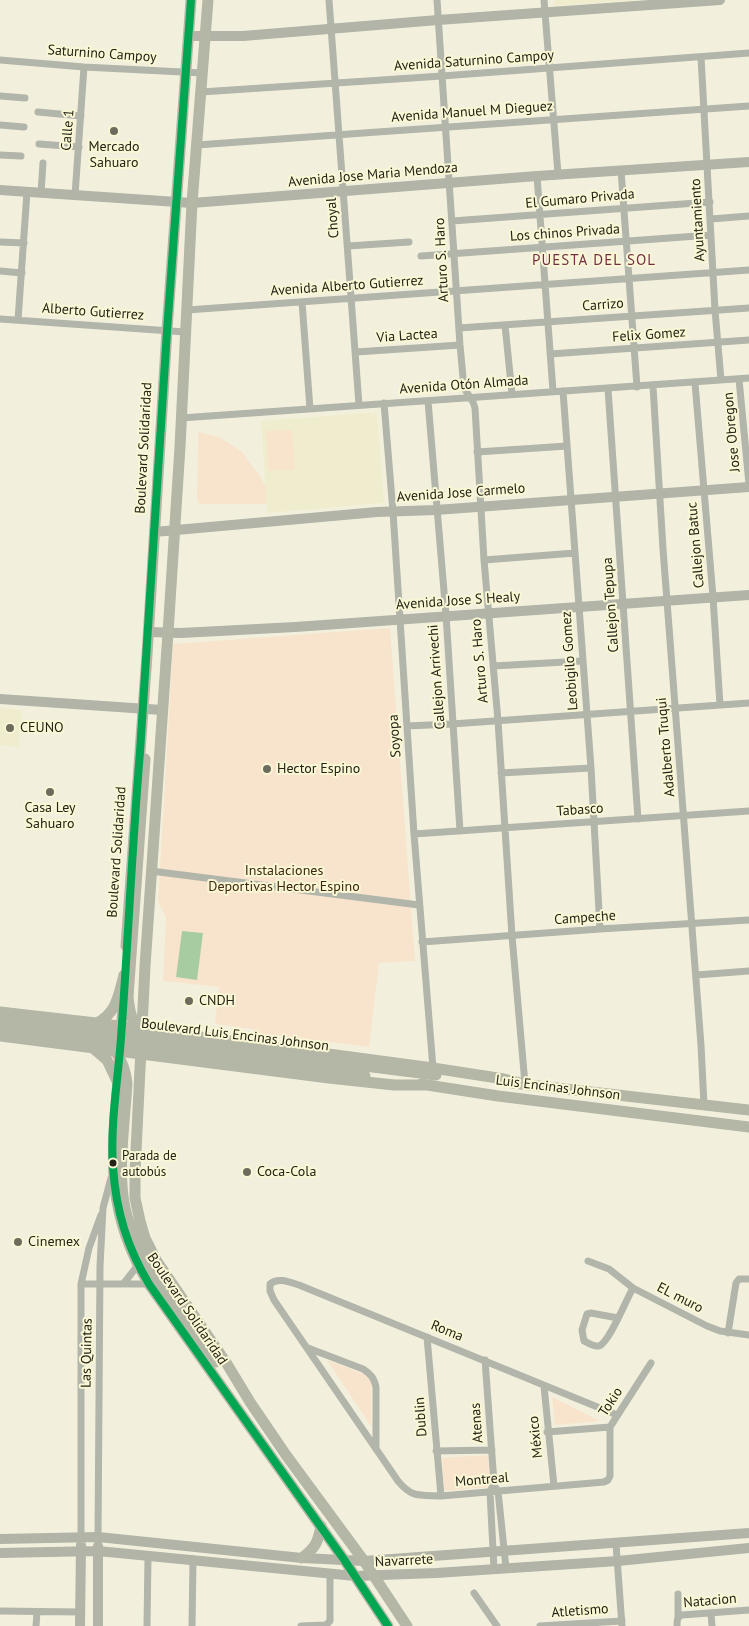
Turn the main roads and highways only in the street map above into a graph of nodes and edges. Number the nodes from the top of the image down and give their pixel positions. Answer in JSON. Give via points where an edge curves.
{"nodes":[{"id":1,"x":191,"y":0,"type":"edge"},
{"id":2,"x":208,"y":0,"type":"edge"},
{"id":3,"x":141,"y":734,"type":"junction"},
{"id":4,"x":124,"y":975,"type":"junction"},
{"id":5,"x":143,"y":1007,"type":"junction"},
{"id":6,"x":0,"y":1012,"type":"edge"},
{"id":7,"x":0,"y":1020,"type":"edge"},
{"id":8,"x":96,"y":1023,"type":"junction"},
{"id":9,"x":122,"y":1026,"type":"junction"},
{"id":10,"x":54,"y":1027,"type":"junction"},
{"id":11,"x":142,"y":1028,"type":"junction"},
{"id":12,"x":0,"y":1029,"type":"edge"},
{"id":13,"x":166,"y":1032,"type":"junction"},
{"id":14,"x":0,"y":1036,"type":"edge"},
{"id":15,"x":91,"y":1048,"type":"junction"},
{"id":16,"x":120,"y":1052,"type":"junction"},
{"id":17,"x":140,"y":1054,"type":"junction"},
{"id":18,"x":204,"y":1055,"type":"junction"},
{"id":19,"x":164,"y":1057,"type":"junction"},
{"id":20,"x":434,"y":1071,"type":"junction"},
{"id":21,"x":139,"y":1073,"type":"junction"},
{"id":22,"x":365,"y":1076,"type":"joint"},
{"id":23,"x":118,"y":1083,"type":"junction"},
{"id":24,"x":428,"y":1085,"type":"junction"},
{"id":25,"x":749,"y":1110,"type":"edge"},
{"id":26,"x":749,"y":1127,"type":"edge"},
{"id":27,"x":114,"y":1130,"type":"junction"},
{"id":28,"x":137,"y":1130,"type":"junction"},
{"id":29,"x":250,"y":1402,"type":"junction"},
{"id":30,"x":248,"y":1424,"type":"junction"},
{"id":31,"x":286,"y":1454,"type":"junction"},
{"id":32,"x":321,"y":1526,"type":"junction"},
{"id":33,"x":302,"y":1558,"type":"road end"},
{"id":34,"x":388,"y":1626,"type":"edge"},
{"id":35,"x":407,"y":1626,"type":"edge"}],
"edges":[{"from":1,"to":3,"type":"main road","name":"Boulevard Solidaridad"},
{"from":2,"to":5,"type":"main road","name":"Boulevard Solidaridad","via":[[192,203],[175,530]]},
{"from":3,"to":4,"type":"main road","name":"Boulevard Solidaridad"},
{"from":3,"to":18,"type":"main road","bridge":true,"via":[[146,748],[129,1011],[140,1031],[150,1037]]},
{"from":4,"to":8,"type":"main road","via":[[112,1010]]},
{"from":4,"to":9,"type":"main road","name":"Boulevard Solidaridad"},
{"from":5,"to":11,"type":"main road","name":"Boulevard Solidaridad"},
{"from":5,"to":13,"type":"main road","via":[[156,1025]]},
{"from":6,"to":8,"type":"main road"},
{"from":7,"to":10,"type":"main road","name":"Boulevard Luis Encinas Johnson","bridge":true},
{"from":8,"to":9,"type":"main road"},
{"from":9,"to":11,"type":"main road"},
{"from":9,"to":16,"type":"main road","name":"Boulevard Solidaridad"},
{"from":10,"to":20,"type":"main road","name":"Boulevard Luis Encinas Johnson","bridge":true},
{"from":10,"to":29,"type":"main road","bridge":true,"via":[[101,1039],[122,1060],[127,1083],[122,1175],[130,1226],[153,1272],[216,1362]]},
{"from":11,"to":13,"type":"main road"},
{"from":11,"to":17,"type":"main road","name":"Boulevard Solidaridad"},
{"from":12,"to":18,"type":"main road","name":"Boulevard Luis Encinas Johnson","bridge":true},
{"from":13,"to":20,"type":"main road"},
{"from":14,"to":15,"type":"main road"},
{"from":15,"to":16,"type":"main road"},
{"from":15,"to":23,"type":"main road","via":[[107,1060]]},
{"from":16,"to":17,"type":"main road"},
{"from":16,"to":23,"type":"main road","name":"Boulevard Solidaridad"},
{"from":17,"to":19,"type":"main road"},
{"from":17,"to":21,"type":"main road","name":"Boulevard Solidaridad"},
{"from":18,"to":22,"type":"main road","name":"Boulevard Luis Encinas Johnson","bridge":true},
{"from":19,"to":21,"type":"main road","via":[[147,1064]]},
{"from":19,"to":24,"type":"main road","via":[[378,1083]]},
{"from":20,"to":25,"type":"main road","name":"Luis Encinas Johnson","via":[[491,1082]]},
{"from":21,"to":28,"type":"main road","name":"Boulevard Solidaridad"},
{"from":22,"to":24,"type":"main road","name":"Luis Encinas Johnson"},
{"from":23,"to":27,"type":"main road","name":"Boulevard Solidaridad"},
{"from":24,"to":26,"type":"main road","name":"Luis Encinas Johnson"},
{"from":27,"to":28,"type":"main road","via":[[125,1127]]},
{"from":27,"to":30,"type":"main road","name":"Boulevard Solidaridad","via":[[113,1170],[128,1244],[150,1284]]},
{"from":28,"to":29,"type":"main road","name":"Boulevard Solidaridad","via":[[135,1198],[145,1238],[156,1260],[228,1364]]},
{"from":29,"to":31,"type":"main road","name":"Boulevard Solidaridad"},
{"from":30,"to":31,"type":"main road","via":[[280,1456]]},
{"from":30,"to":32,"type":"main road","name":"Boulevard Solidaridad"},
{"from":31,"to":35,"type":"main road","name":"Boulevard Solidaridad"},
{"from":32,"to":33,"type":"main road","via":[[317,1543]]},
{"from":32,"to":34,"type":"main road","name":"Boulevard Solidaridad"}]}
